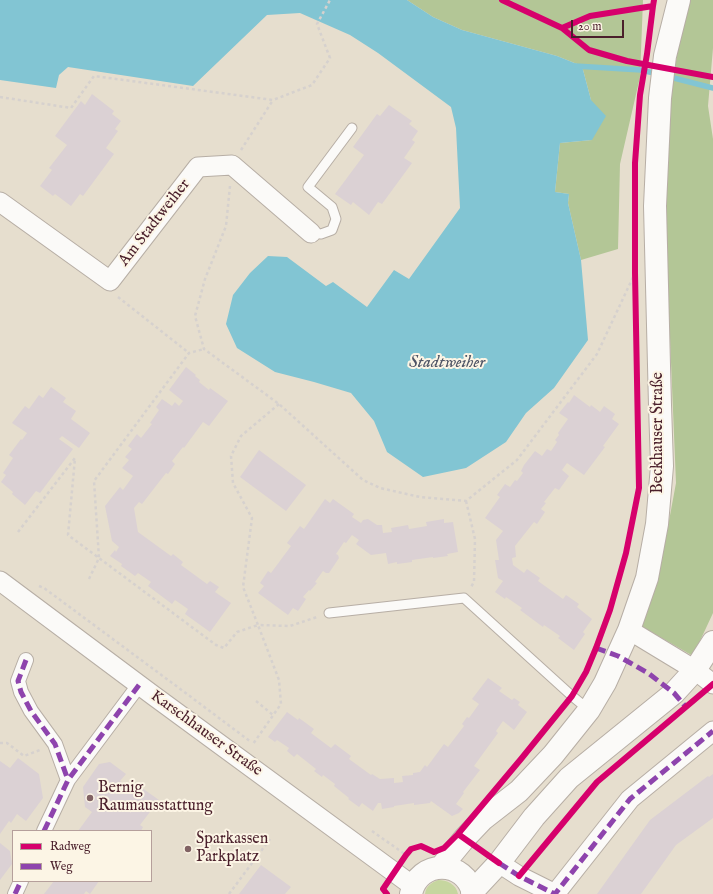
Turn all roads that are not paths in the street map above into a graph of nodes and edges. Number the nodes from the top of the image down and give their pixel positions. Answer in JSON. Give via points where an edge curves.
{"nodes":[{"id":1,"x":679,"y":0,"type":"edge"},
{"id":2,"x":352,"y":128,"type":"dead end"},
{"id":3,"x":0,"y":202,"type":"edge"},
{"id":4,"x":311,"y":232,"type":"joint"},
{"id":5,"x":0,"y":581,"type":"edge"},
{"id":6,"x":329,"y":613,"type":"road end"},
{"id":7,"x":629,"y":630,"type":"junction"},
{"id":8,"x":713,"y":642,"type":"edge"},
{"id":9,"x":26,"y":660,"type":"dead end"},
{"id":10,"x":695,"y":670,"type":"junction"},
{"id":11,"x":713,"y":684,"type":"edge"},
{"id":12,"x":139,"y":685,"type":"junction"},
{"id":13,"x":589,"y":710,"type":"junction"},
{"id":14,"x":713,"y":731,"type":"edge"},
{"id":15,"x":68,"y":780,"type":"junction"},
{"id":16,"x":44,"y":830,"type":"edge"},
{"id":17,"x":499,"y":863,"type":"junction"},
{"id":18,"x":441,"y":867,"type":"junction"},
{"id":19,"x":21,"y":882,"type":"edge"},
{"id":20,"x":412,"y":890,"type":"edge"},
{"id":21,"x":473,"y":893,"type":"edge"},
{"id":22,"x":15,"y":894,"type":"edge"}],
"edges":[{"from":1,"to":7,"type":"street","name":"Beckhauser Straße","via":[[665,56],[660,98],[655,206],[662,466],[657,524],[647,578]]},
{"from":2,"to":4,"type":"lane","via":[[308,187],[332,207],[336,218],[332,230],[321,234]]},
{"from":3,"to":4,"type":"street","name":"Am Stadtweiher","via":[[110,281],[198,167],[232,165]]},
{"from":5,"to":12,"type":"street","name":"Karschhauser Straße"},
{"from":6,"to":13,"type":"lane","via":[[464,598]]},
{"from":7,"to":10,"type":"street"},
{"from":7,"to":13,"type":"street","name":"Beckhauser Straße","via":[[605,683]]},
{"from":8,"to":10,"type":"street"},
{"from":9,"to":15,"type":"street","via":[[18,681],[21,692],[31,711],[55,744]]},
{"from":10,"to":11,"type":"street"},
{"from":10,"to":17,"type":"street","via":[[674,693],[569,778],[534,817]]},
{"from":12,"to":15,"type":"street"},
{"from":12,"to":20,"type":"street","name":"Karschhauser Straße","via":[[394,873]]},
{"from":13,"to":18,"type":"street","name":"Beckhauser Straße","via":[[519,791],[483,819]]},
{"from":14,"to":17,"type":"street","via":[[630,799],[555,894]]},
{"from":15,"to":16,"type":"street"},
{"from":17,"to":21,"type":"street"},
{"from":18,"to":20,"type":"street","via":[[421,875]]},
{"from":18,"to":21,"type":"street","via":[[461,874]]},
{"from":19,"to":22,"type":"street"}]}
